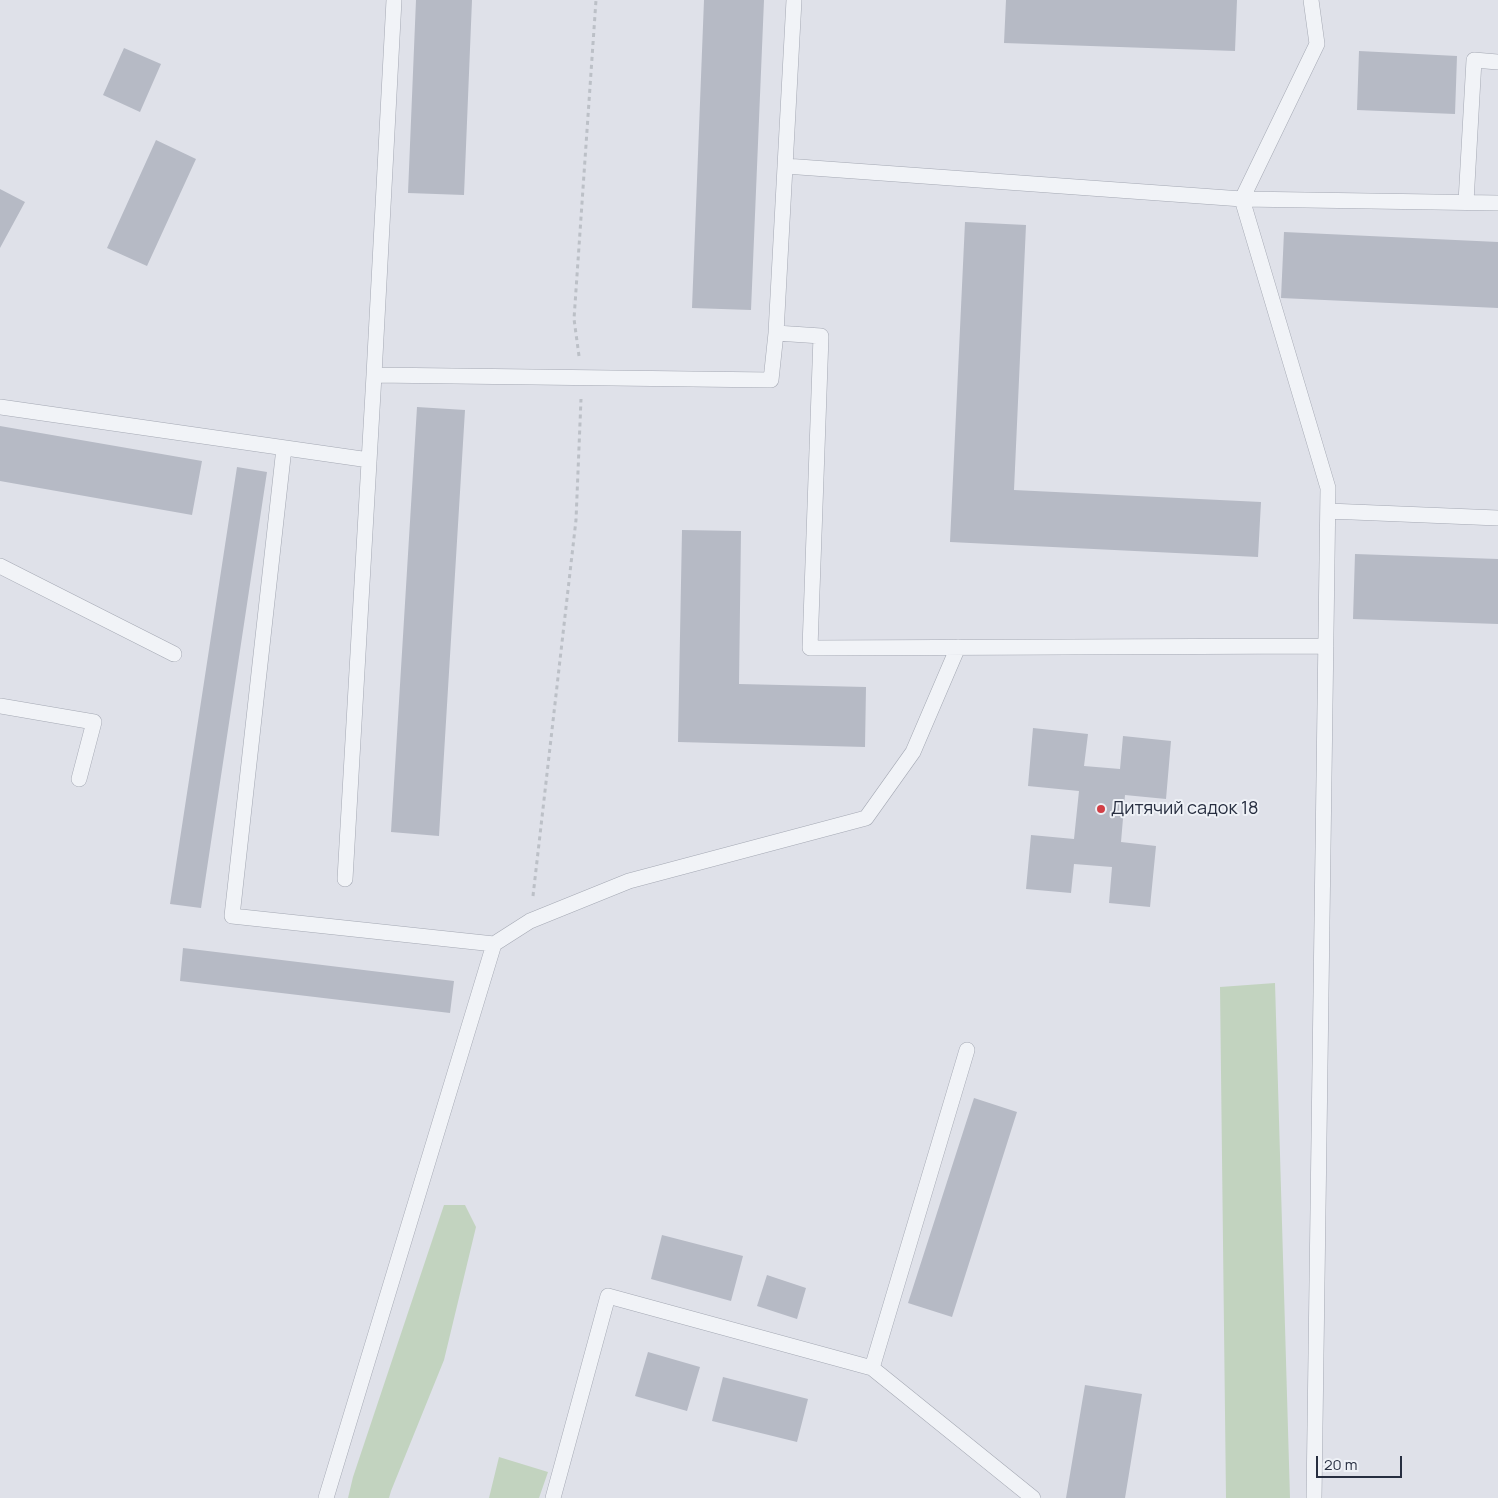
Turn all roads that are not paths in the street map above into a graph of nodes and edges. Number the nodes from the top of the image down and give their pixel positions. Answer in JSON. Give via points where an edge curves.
{"nodes":[{"id":1,"x":394,"y":0,"type":"edge"},
{"id":2,"x":794,"y":0,"type":"edge"},
{"id":3,"x":1311,"y":0,"type":"edge"},
{"id":4,"x":1498,"y":62,"type":"edge"},
{"id":5,"x":785,"y":166,"type":"junction"},
{"id":6,"x":1242,"y":198,"type":"junction"},
{"id":7,"x":1466,"y":202,"type":"junction"},
{"id":8,"x":1498,"y":203,"type":"edge"},
{"id":9,"x":776,"y":333,"type":"junction"},
{"id":10,"x":374,"y":375,"type":"junction"},
{"id":11,"x":0,"y":407,"type":"edge"},
{"id":12,"x":284,"y":448,"type":"junction"},
{"id":13,"x":369,"y":460,"type":"junction"},
{"id":14,"x":1328,"y":511,"type":"junction"},
{"id":15,"x":1498,"y":518,"type":"edge"},
{"id":16,"x":0,"y":566,"type":"edge"},
{"id":17,"x":1326,"y":646,"type":"junction"},
{"id":18,"x":958,"y":647,"type":"junction"},
{"id":19,"x":174,"y":654,"type":"dead end"},
{"id":20,"x":0,"y":706,"type":"edge"},
{"id":21,"x":79,"y":779,"type":"dead end"},
{"id":22,"x":345,"y":879,"type":"dead end"},
{"id":23,"x":494,"y":944,"type":"junction"},
{"id":24,"x":967,"y":1050,"type":"dead end"},
{"id":25,"x":872,"y":1368,"type":"junction"},
{"id":26,"x":326,"y":1498,"type":"edge"},
{"id":27,"x":552,"y":1498,"type":"edge"},
{"id":28,"x":1033,"y":1498,"type":"edge"},
{"id":29,"x":1314,"y":1498,"type":"edge"}],
"edges":[{"from":1,"to":10,"type":"lane"},
{"from":2,"to":5,"type":"lane"},
{"from":3,"to":6,"type":"lane","via":[[1317,44]]},
{"from":4,"to":7,"type":"lane","via":[[1474,60]]},
{"from":5,"to":6,"type":"lane"},
{"from":5,"to":9,"type":"lane"},
{"from":6,"to":7,"type":"lane"},
{"from":6,"to":14,"type":"lane","via":[[1328,488]]},
{"from":7,"to":8,"type":"lane"},
{"from":9,"to":10,"type":"lane","via":[[771,380]]},
{"from":9,"to":18,"type":"lane","via":[[821,336],[810,648]]},
{"from":10,"to":13,"type":"lane"},
{"from":11,"to":12,"type":"lane"},
{"from":12,"to":13,"type":"lane"},
{"from":12,"to":23,"type":"lane","via":[[232,916]]},
{"from":13,"to":22,"type":"lane"},
{"from":14,"to":15,"type":"lane"},
{"from":14,"to":17,"type":"lane"},
{"from":16,"to":19,"type":"lane"},
{"from":17,"to":18,"type":"lane"},
{"from":17,"to":29,"type":"lane"},
{"from":18,"to":23,"type":"lane","via":[[913,752],[866,818],[630,881],[530,921]]},
{"from":20,"to":21,"type":"lane","via":[[94,722]]},
{"from":23,"to":26,"type":"lane"},
{"from":24,"to":25,"type":"lane"},
{"from":25,"to":27,"type":"lane","via":[[608,1296]]},
{"from":25,"to":28,"type":"lane"}]}
